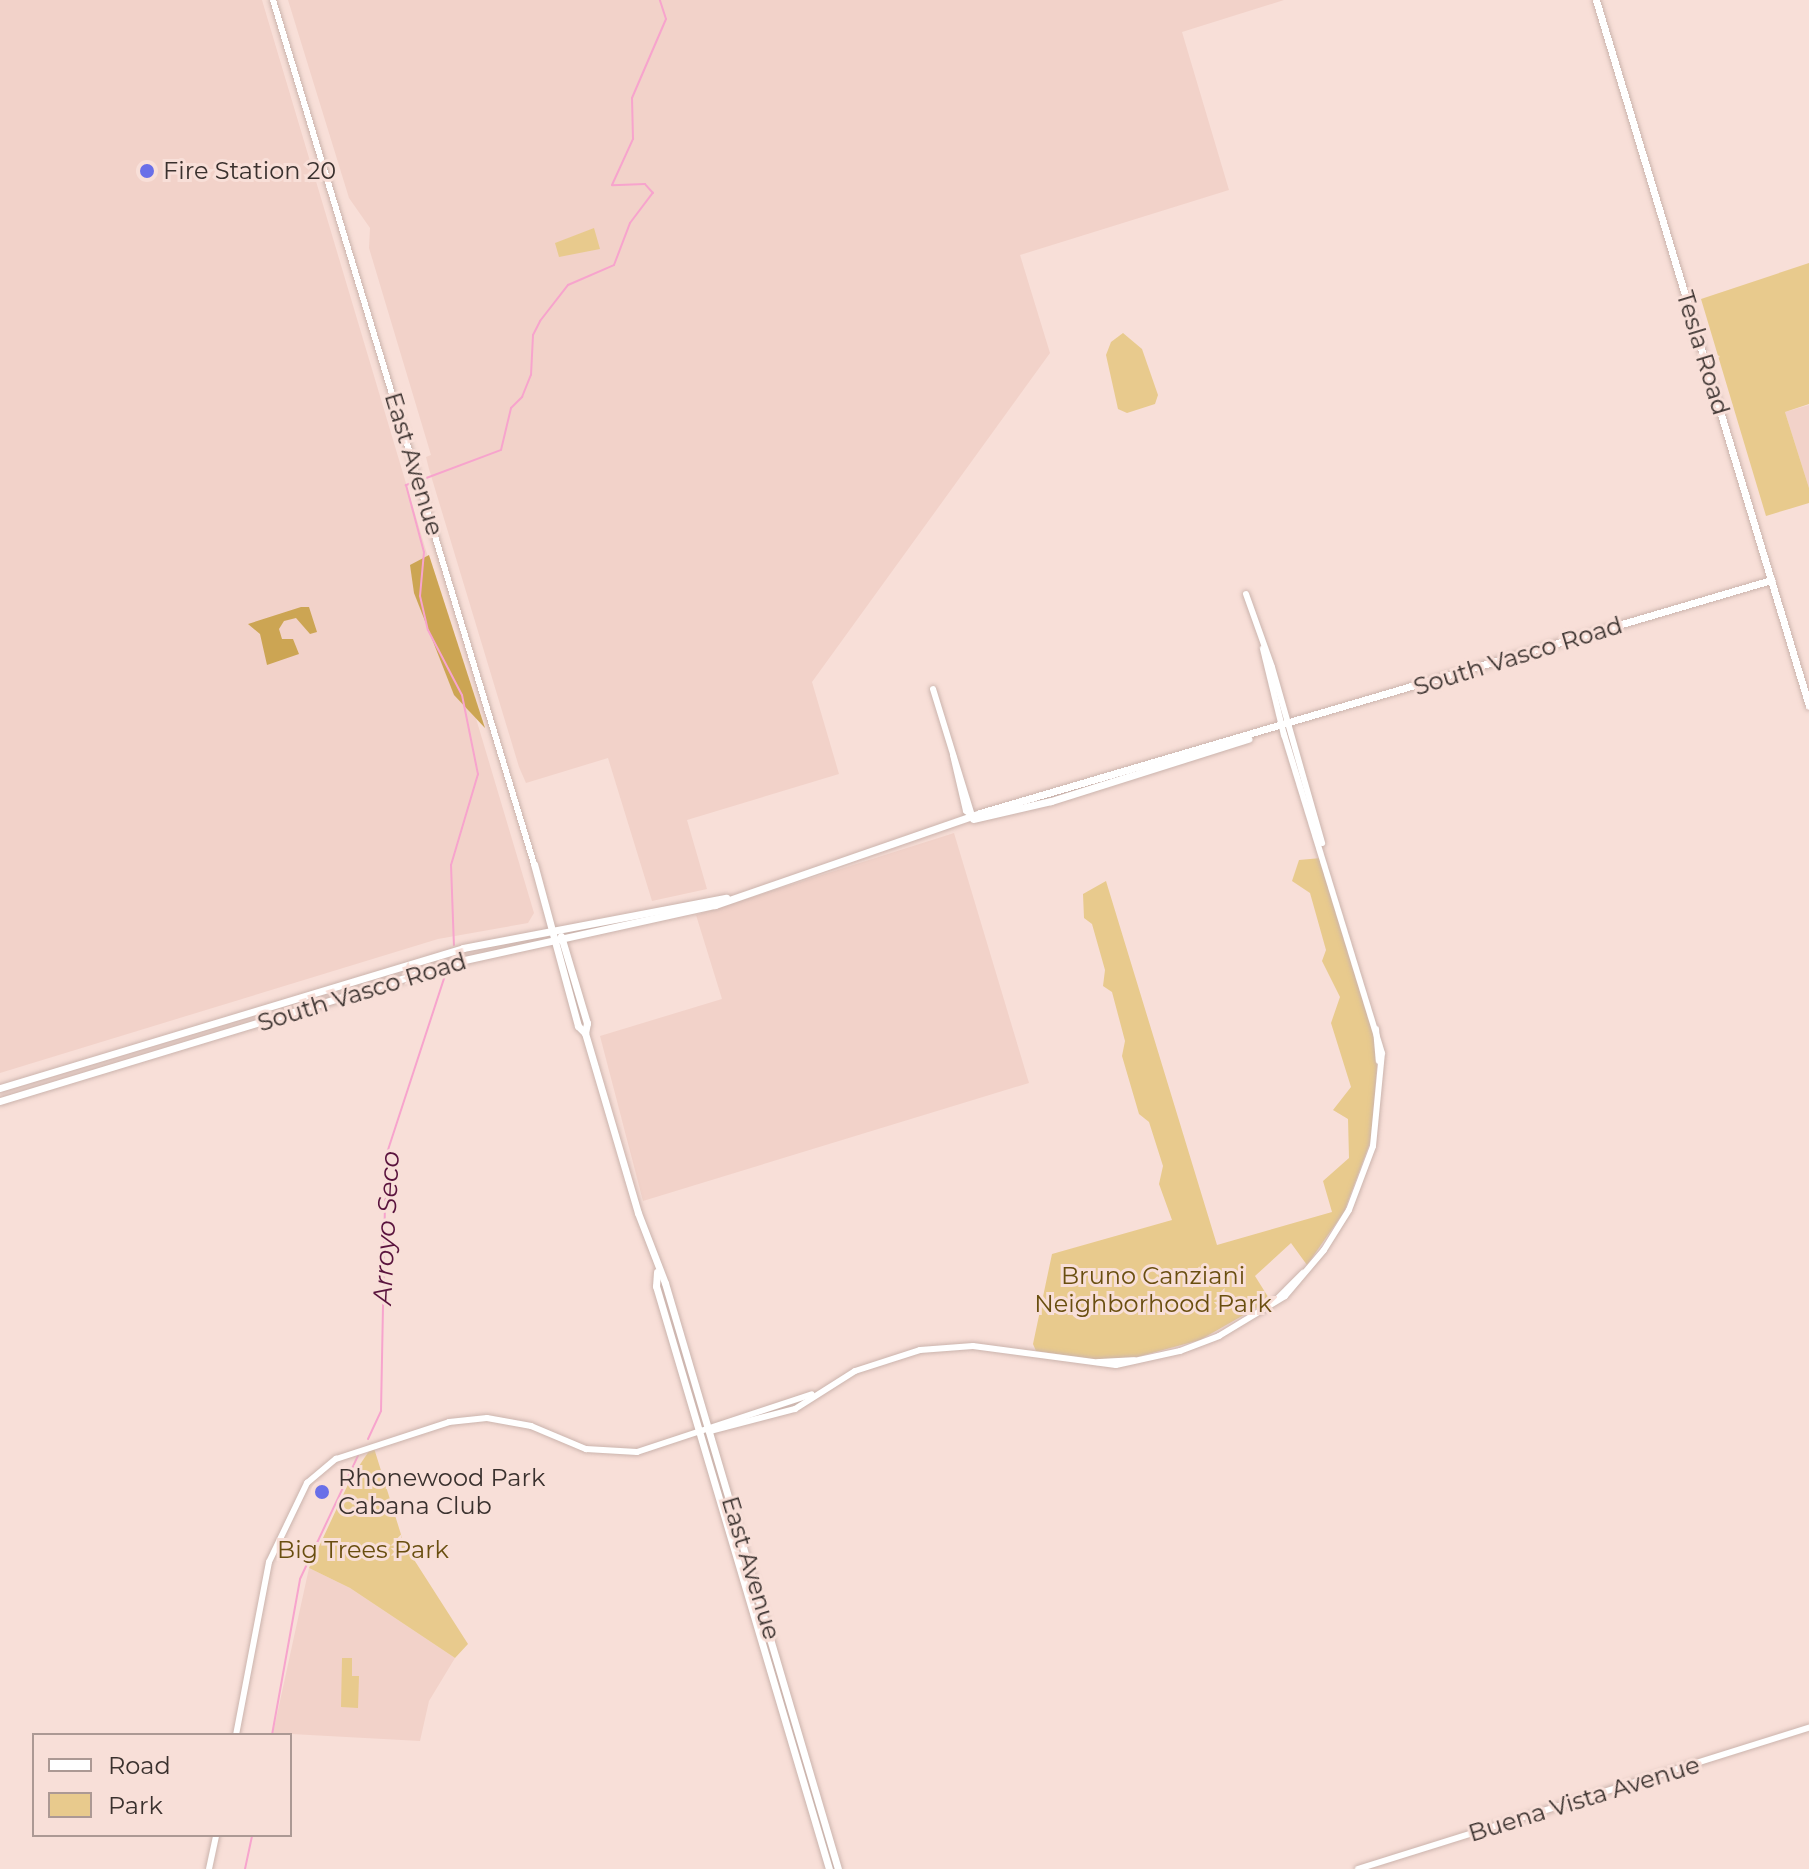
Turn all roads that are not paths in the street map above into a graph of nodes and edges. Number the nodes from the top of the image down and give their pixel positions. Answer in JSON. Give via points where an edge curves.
{"nodes":[{"id":1,"x":273,"y":0,"type":"edge"},
{"id":2,"x":1596,"y":0,"type":"edge"},
{"id":3,"x":1771,"y":580,"type":"junction"},
{"id":4,"x":1246,"y":594,"type":"dead end"},
{"id":5,"x":933,"y":689,"type":"dead end"},
{"id":6,"x":1809,"y":706,"type":"edge"},
{"id":7,"x":1286,"y":726,"type":"junction"},
{"id":8,"x":972,"y":817,"type":"junction"},
{"id":9,"x":534,"y":864,"type":"joint"},
{"id":10,"x":728,"y":898,"type":"junction"},
{"id":11,"x":554,"y":929,"type":"junction"},
{"id":12,"x":562,"y":938,"type":"junction"},
{"id":13,"x":553,"y":940,"type":"junction"},
{"id":14,"x":585,"y":1033,"type":"junction"},
{"id":15,"x":0,"y":1088,"type":"edge"},
{"id":16,"x":0,"y":1101,"type":"edge"},
{"id":17,"x":706,"y":1432,"type":"junction"},
{"id":18,"x":1809,"y":1728,"type":"edge"},
{"id":19,"x":236,"y":1733,"type":"edge"},
{"id":20,"x":216,"y":1837,"type":"edge"},
{"id":21,"x":831,"y":1867,"type":"edge"},
{"id":22,"x":209,"y":1869,"type":"edge"},
{"id":23,"x":1358,"y":1869,"type":"edge"}],
"edges":[{"from":1,"to":9,"type":"street","name":"East Avenue"},
{"from":2,"to":3,"type":"main road","name":"Tesla Road"},
{"from":3,"to":6,"type":"main road","name":"Tesla Road"},
{"from":3,"to":7,"type":"main road","name":"South Vasco Road"},
{"from":4,"to":7,"type":"street"},
{"from":5,"to":8,"type":"street"},
{"from":7,"to":8,"type":"main road","name":"South Vasco Road"},
{"from":7,"to":17,"type":"street","via":[[1376,1027],[1381,1064],[1377,1120],[1363,1178],[1340,1227],[1306,1271],[1276,1300],[1219,1336],[1137,1360],[1095,1363],[946,1347],[889,1358],[795,1409]]},
{"from":8,"to":10,"type":"main road","name":"South Vasco Road"},
{"from":9,"to":11,"type":"main road","name":"East Avenue"},
{"from":10,"to":11,"type":"main road","name":"South Vasco Road"},
{"from":10,"to":12,"type":"main road","name":"South Vasco Road"},
{"from":11,"to":12,"type":"main road","name":"East Avenue"},
{"from":11,"to":13,"type":"main road","name":"East Avenue"},
{"from":11,"to":15,"type":"main road","name":"South Vasco Road","via":[[435,956]]},
{"from":12,"to":13,"type":"main road","name":"South Vasco Road"},
{"from":12,"to":14,"type":"main road","name":"East Avenue","via":[[587,1023]]},
{"from":13,"to":14,"type":"main road","name":"East Avenue"},
{"from":13,"to":16,"type":"main road","name":"South Vasco Road","via":[[434,969]]},
{"from":14,"to":17,"type":"main road","name":"East Avenue","via":[[657,1269],[656,1286]]},
{"from":17,"to":19,"type":"street","via":[[653,1449],[613,1453],[487,1418],[449,1422],[327,1464],[307,1483],[273,1552],[254,1619]]},
{"from":17,"to":21,"type":"main road","name":"East Avenue"},
{"from":18,"to":23,"type":"street","name":"Buena Vista Avenue"},
{"from":20,"to":22,"type":"street"}]}
